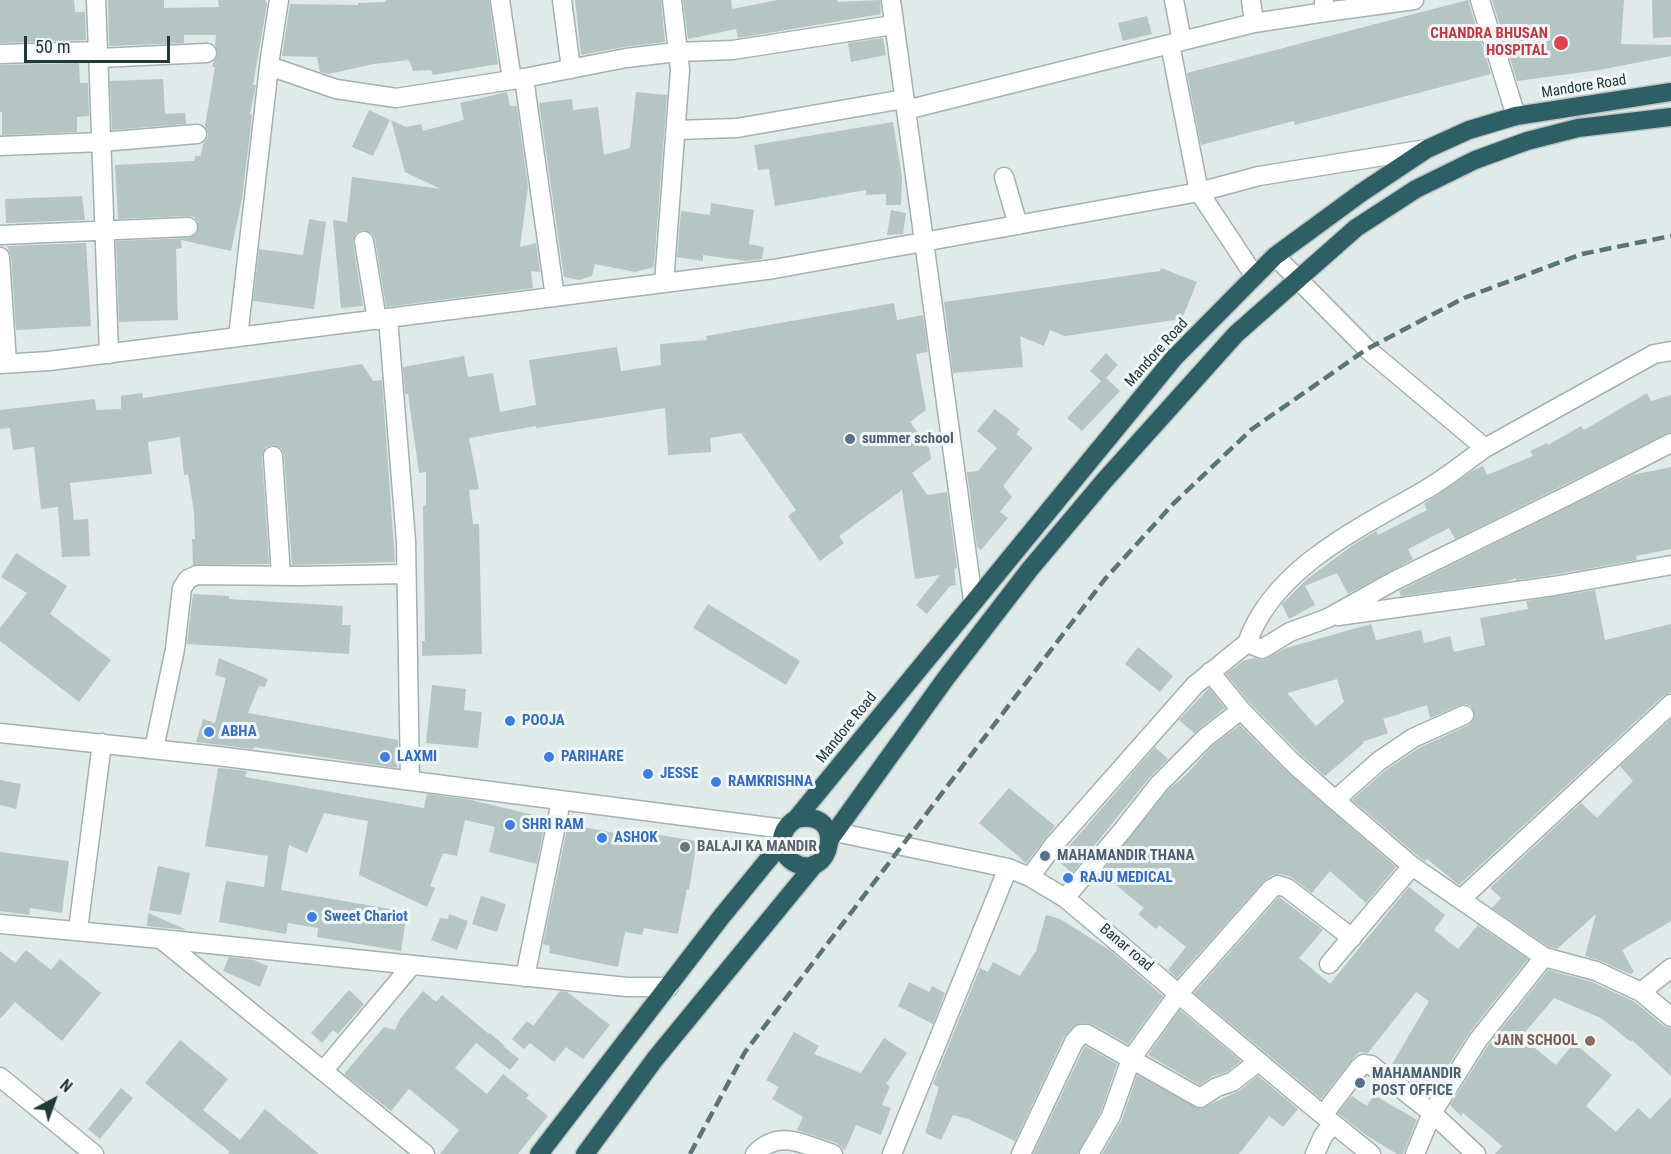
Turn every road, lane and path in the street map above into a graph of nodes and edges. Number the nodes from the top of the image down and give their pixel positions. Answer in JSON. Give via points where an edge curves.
{"nodes":[{"id":1,"x":96,"y":0,"type":"edge"},
{"id":2,"x":279,"y":0,"type":"edge"},
{"id":3,"x":500,"y":0,"type":"edge"},
{"id":4,"x":562,"y":0,"type":"edge"},
{"id":5,"x":672,"y":0,"type":"edge"},
{"id":6,"x":891,"y":0,"type":"edge"},
{"id":7,"x":1174,"y":0,"type":"edge"},
{"id":8,"x":1251,"y":0,"type":"edge"},
{"id":9,"x":1414,"y":0,"type":"edge"},
{"id":10,"x":1480,"y":0,"type":"edge"},
{"id":11,"x":1325,"y":6,"type":"edge"},
{"id":12,"x":1254,"y":22,"type":"junction"},
{"id":13,"x":893,"y":25,"type":"junction"},
{"id":14,"x":1176,"y":42,"type":"junction"},
{"id":15,"x":677,"y":52,"type":"junction"},
{"id":16,"x":207,"y":53,"type":"dead end"},
{"id":17,"x":0,"y":54,"type":"edge"},
{"id":18,"x":99,"y":55,"type":"junction"},
{"id":19,"x":269,"y":66,"type":"junction"},
{"id":20,"x":571,"y":69,"type":"junction"},
{"id":21,"x":518,"y":79,"type":"junction"},
{"id":22,"x":1671,"y":92,"type":"edge"},
{"id":23,"x":905,"y":105,"type":"junction"},
{"id":24,"x":1516,"y":116,"type":"junction"},
{"id":25,"x":1671,"y":117,"type":"edge"},
{"id":26,"x":676,"y":130,"type":"junction"},
{"id":27,"x":197,"y":134,"type":"dead end"},
{"id":28,"x":101,"y":142,"type":"junction"},
{"id":29,"x":0,"y":146,"type":"edge"},
{"id":30,"x":1427,"y":149,"type":"junction"},
{"id":31,"x":1004,"y":177,"type":"dead end"},
{"id":32,"x":1199,"y":192,"type":"junction"},
{"id":33,"x":1018,"y":225,"type":"junction"},
{"id":34,"x":188,"y":227,"type":"dead end"},
{"id":35,"x":105,"y":231,"type":"junction"},
{"id":36,"x":0,"y":235,"type":"edge"},
{"id":37,"x":364,"y":241,"type":"dead end"},
{"id":38,"x":924,"y":242,"type":"junction"},
{"id":39,"x":1275,"y":256,"type":"junction"},
{"id":40,"x":0,"y":257,"type":"edge"},
{"id":41,"x":1254,"y":276,"type":"junction"},
{"id":42,"x":1298,"y":279,"type":"junction"},
{"id":43,"x":664,"y":283,"type":"junction"},
{"id":44,"x":555,"y":297,"type":"junction"},
{"id":45,"x":382,"y":319,"type":"junction"},
{"id":46,"x":238,"y":338,"type":"junction"},
{"id":47,"x":1671,"y":351,"type":"edge"},
{"id":48,"x":109,"y":354,"type":"junction"},
{"id":49,"x":3,"y":363,"type":"edge"},
{"id":50,"x":1671,"y":443,"type":"edge"},
{"id":51,"x":1485,"y":448,"type":"junction"},
{"id":52,"x":273,"y":456,"type":"dead end"},
{"id":53,"x":1671,"y":565,"type":"edge"},
{"id":54,"x":406,"y":574,"type":"junction"},
{"id":55,"x":281,"y":575,"type":"junction"},
{"id":56,"x":973,"y":600,"type":"junction"},
{"id":57,"x":1328,"y":618,"type":"junction"},
{"id":58,"x":1247,"y":643,"type":"junction"},
{"id":59,"x":1210,"y":672,"type":"junction"},
{"id":60,"x":1671,"y":704,"type":"edge"},
{"id":61,"x":1241,"y":710,"type":"junction"},
{"id":62,"x":1464,"y":715,"type":"dead end"},
{"id":63,"x":0,"y":733,"type":"edge"},
{"id":64,"x":102,"y":743,"type":"junction"},
{"id":65,"x":154,"y":749,"type":"junction"},
{"id":66,"x":410,"y":780,"type":"junction"},
{"id":67,"x":1335,"y":800,"type":"junction"},
{"id":68,"x":561,"y":801,"type":"junction"},
{"id":69,"x":787,"y":831,"type":"junction"},
{"id":70,"x":833,"y":835,"type":"junction"},
{"id":71,"x":815,"y":864,"type":"junction"},
{"id":72,"x":1412,"y":866,"type":"junction"},
{"id":73,"x":1008,"y":868,"type":"junction"},
{"id":74,"x":1030,"y":877,"type":"junction"},
{"id":75,"x":1065,"y":898,"type":"junction"},
{"id":76,"x":1461,"y":899,"type":"junction"},
{"id":77,"x":0,"y":924,"type":"edge"},
{"id":78,"x":78,"y":930,"type":"junction"},
{"id":79,"x":1352,"y":938,"type":"junction"},
{"id":80,"x":162,"y":939,"type":"junction"},
{"id":81,"x":1544,"y":957,"type":"junction"},
{"id":82,"x":1329,"y":964,"type":"dead end"},
{"id":83,"x":412,"y":965,"type":"junction"},
{"id":84,"x":1671,"y":968,"type":"edge"},
{"id":85,"x":525,"y":977,"type":"junction"},
{"id":86,"x":669,"y":987,"type":"junction"},
{"id":87,"x":1641,"y":992,"type":"junction"},
{"id":88,"x":1179,"y":993,"type":"junction"},
{"id":89,"x":1671,"y":1017,"type":"edge"},
{"id":90,"x":1131,"y":1059,"type":"junction"},
{"id":91,"x":1258,"y":1062,"type":"junction"},
{"id":92,"x":324,"y":1070,"type":"junction"},
{"id":93,"x":0,"y":1077,"type":"edge"},
{"id":94,"x":1432,"y":1113,"type":"junction"},
{"id":95,"x":1328,"y":1119,"type":"junction"},
{"id":96,"x":94,"y":1154,"type":"edge"},
{"id":97,"x":425,"y":1154,"type":"edge"},
{"id":98,"x":539,"y":1154,"type":"edge"},
{"id":99,"x":585,"y":1154,"type":"edge"},
{"id":100,"x":754,"y":1154,"type":"edge"},
{"id":101,"x":833,"y":1154,"type":"edge"},
{"id":102,"x":892,"y":1154,"type":"edge"},
{"id":103,"x":1021,"y":1154,"type":"edge"},
{"id":104,"x":1089,"y":1154,"type":"edge"},
{"id":105,"x":1315,"y":1154,"type":"edge"},
{"id":106,"x":1371,"y":1154,"type":"edge"},
{"id":107,"x":1415,"y":1154,"type":"edge"},
{"id":108,"x":1476,"y":1154,"type":"edge"}],
"edges":[{"from":1,"to":18,"type":"street"},
{"from":2,"to":19,"type":"street"},
{"from":3,"to":21,"type":"street"},
{"from":4,"to":20,"type":"street"},
{"from":5,"to":15,"type":"street"},
{"from":6,"to":13,"type":"street"},
{"from":7,"to":14,"type":"street"},
{"from":8,"to":12,"type":"street"},
{"from":9,"to":11,"type":"street"},
{"from":10,"to":24,"type":"street"},
{"from":11,"to":12,"type":"street"},
{"from":12,"to":14,"type":"street"},
{"from":13,"to":15,"type":"street","via":[[733,50]]},
{"from":13,"to":23,"type":"street"},
{"from":14,"to":23,"type":"street"},
{"from":14,"to":32,"type":"street"},
{"from":15,"to":20,"type":"street"},
{"from":15,"to":26,"type":"street","via":[[680,70]]},
{"from":16,"to":18,"type":"street"},
{"from":17,"to":18,"type":"street"},
{"from":18,"to":28,"type":"street"},
{"from":19,"to":21,"type":"street","via":[[336,89],[396,98]]},
{"from":19,"to":46,"type":"street"},
{"from":20,"to":21,"type":"street"},
{"from":21,"to":44,"type":"street"},
{"from":22,"to":24,"type":"highway","name":"Mandore Road"},
{"from":23,"to":26,"type":"street","via":[[737,128]]},
{"from":23,"to":38,"type":"street"},
{"from":24,"to":30,"type":"highway","name":"Mandore Road","via":[[1469,130]]},
{"from":25,"to":42,"type":"highway","via":[[1578,128],[1475,160],[1416,189],[1356,228]]},
{"from":26,"to":43,"type":"street"},
{"from":27,"to":28,"type":"street"},
{"from":28,"to":29,"type":"street"},
{"from":28,"to":35,"type":"street"},
{"from":30,"to":32,"type":"street","via":[[1259,176]]},
{"from":30,"to":39,"type":"highway","name":"Mandore Road"},
{"from":31,"to":33,"type":"street"},
{"from":32,"to":33,"type":"street"},
{"from":32,"to":41,"type":"street"},
{"from":33,"to":38,"type":"street"},
{"from":34,"to":35,"type":"street"},
{"from":35,"to":36,"type":"street"},
{"from":35,"to":48,"type":"street"},
{"from":37,"to":45,"type":"street"},
{"from":38,"to":43,"type":"street","via":[[774,269]]},
{"from":38,"to":56,"type":"street"},
{"from":39,"to":41,"type":"highway","name":"Mandore Road"},
{"from":39,"to":42,"type":"street"},
{"from":40,"to":49,"type":"street"},
{"from":41,"to":56,"type":"highway","name":"Mandore Road","via":[[1174,358]]},
{"from":42,"to":51,"type":"street","via":[[1367,349]]},
{"from":42,"to":70,"type":"highway","via":[[1236,334],[1030,569]]},
{"from":43,"to":44,"type":"street"},
{"from":44,"to":45,"type":"street"},
{"from":45,"to":46,"type":"street"},
{"from":45,"to":54,"type":"street","via":[[406,541]]},
{"from":46,"to":48,"type":"street"},
{"from":47,"to":51,"type":"street","via":[[1654,354]]},
{"from":48,"to":49,"type":"street"},
{"from":50,"to":57,"type":"street"},
{"from":51,"to":58,"type":"street","via":[[1427,489],[1346,535],[1295,574],[1253,625]]},
{"from":52,"to":55,"type":"street"},
{"from":53,"to":57,"type":"street"},
{"from":54,"to":55,"type":"street"},
{"from":54,"to":66,"type":"street"},
{"from":55,"to":65,"type":"street","via":[[197,575],[188,579],[182,588],[175,649]]},
{"from":56,"to":69,"type":"highway","name":"Mandore Road"},
{"from":57,"to":58,"type":"street","via":[[1262,648]]},
{"from":58,"to":59,"type":"street"},
{"from":59,"to":61,"type":"street"},
{"from":59,"to":74,"type":"street","via":[[1053,846]]},
{"from":60,"to":76,"type":"street"},
{"from":61,"to":67,"type":"street"},
{"from":61,"to":75,"type":"street","via":[[1205,738],[1159,784]]},
{"from":62,"to":67,"type":"street","via":[[1413,738],[1379,761]]},
{"from":63,"to":64,"type":"street"},
{"from":64,"to":65,"type":"street"},
{"from":64,"to":78,"type":"street"},
{"from":65,"to":66,"type":"street"},
{"from":66,"to":68,"type":"street"},
{"from":67,"to":72,"type":"street"},
{"from":68,"to":69,"type":"street"},
{"from":68,"to":85,"type":"street"},
{"from":69,"to":70,"type":"highway","via":[[805,817],[822,823]]},
{"from":69,"to":71,"type":"highway","via":[[784,853],[789,860],[806,866]]},
{"from":69,"to":86,"type":"highway","name":"Mandore Road"},
{"from":70,"to":71,"type":"highway","via":[[826,854]]},
{"from":70,"to":73,"type":"street","name":"Banar road"},
{"from":71,"to":99,"type":"highway","via":[[655,1059]]},
{"from":72,"to":76,"type":"street"},
{"from":72,"to":79,"type":"street"},
{"from":73,"to":74,"type":"street","name":"Banar road"},
{"from":73,"to":102,"type":"street"},
{"from":74,"to":75,"type":"street","name":"Banar road"},
{"from":75,"to":88,"type":"street","name":"Banar road"},
{"from":76,"to":81,"type":"street"},
{"from":77,"to":78,"type":"street"},
{"from":78,"to":80,"type":"street"},
{"from":79,"to":82,"type":"street"},
{"from":79,"to":88,"type":"street","via":[[1278,885]]},
{"from":80,"to":83,"type":"street"},
{"from":80,"to":92,"type":"street"},
{"from":81,"to":87,"type":"street","via":[[1596,971]]},
{"from":81,"to":94,"type":"street","via":[[1478,1040]]},
{"from":83,"to":85,"type":"street"},
{"from":83,"to":92,"type":"street"},
{"from":84,"to":87,"type":"street"},
{"from":85,"to":86,"type":"street"},
{"from":86,"to":98,"type":"highway","name":"Mandore Road"},
{"from":87,"to":89,"type":"street"},
{"from":88,"to":90,"type":"street"},
{"from":88,"to":91,"type":"street","name":"Banar road"},
{"from":90,"to":91,"type":"street","via":[[1200,1098],[1232,1082]]},
{"from":90,"to":103,"type":"street","via":[[1081,1034]]},
{"from":90,"to":104,"type":"street","via":[[1111,1116]]},
{"from":91,"to":95,"type":"street","name":"Banar road"},
{"from":92,"to":97,"type":"street"},
{"from":93,"to":96,"type":"street"},
{"from":94,"to":95,"type":"street","via":[[1371,1065],[1363,1064]]},
{"from":94,"to":107,"type":"street"},
{"from":94,"to":108,"type":"street"},
{"from":95,"to":105,"type":"street"},
{"from":95,"to":106,"type":"street","name":"Banar road"},
{"from":100,"to":101,"type":"street","via":[[785,1139]]}]}
